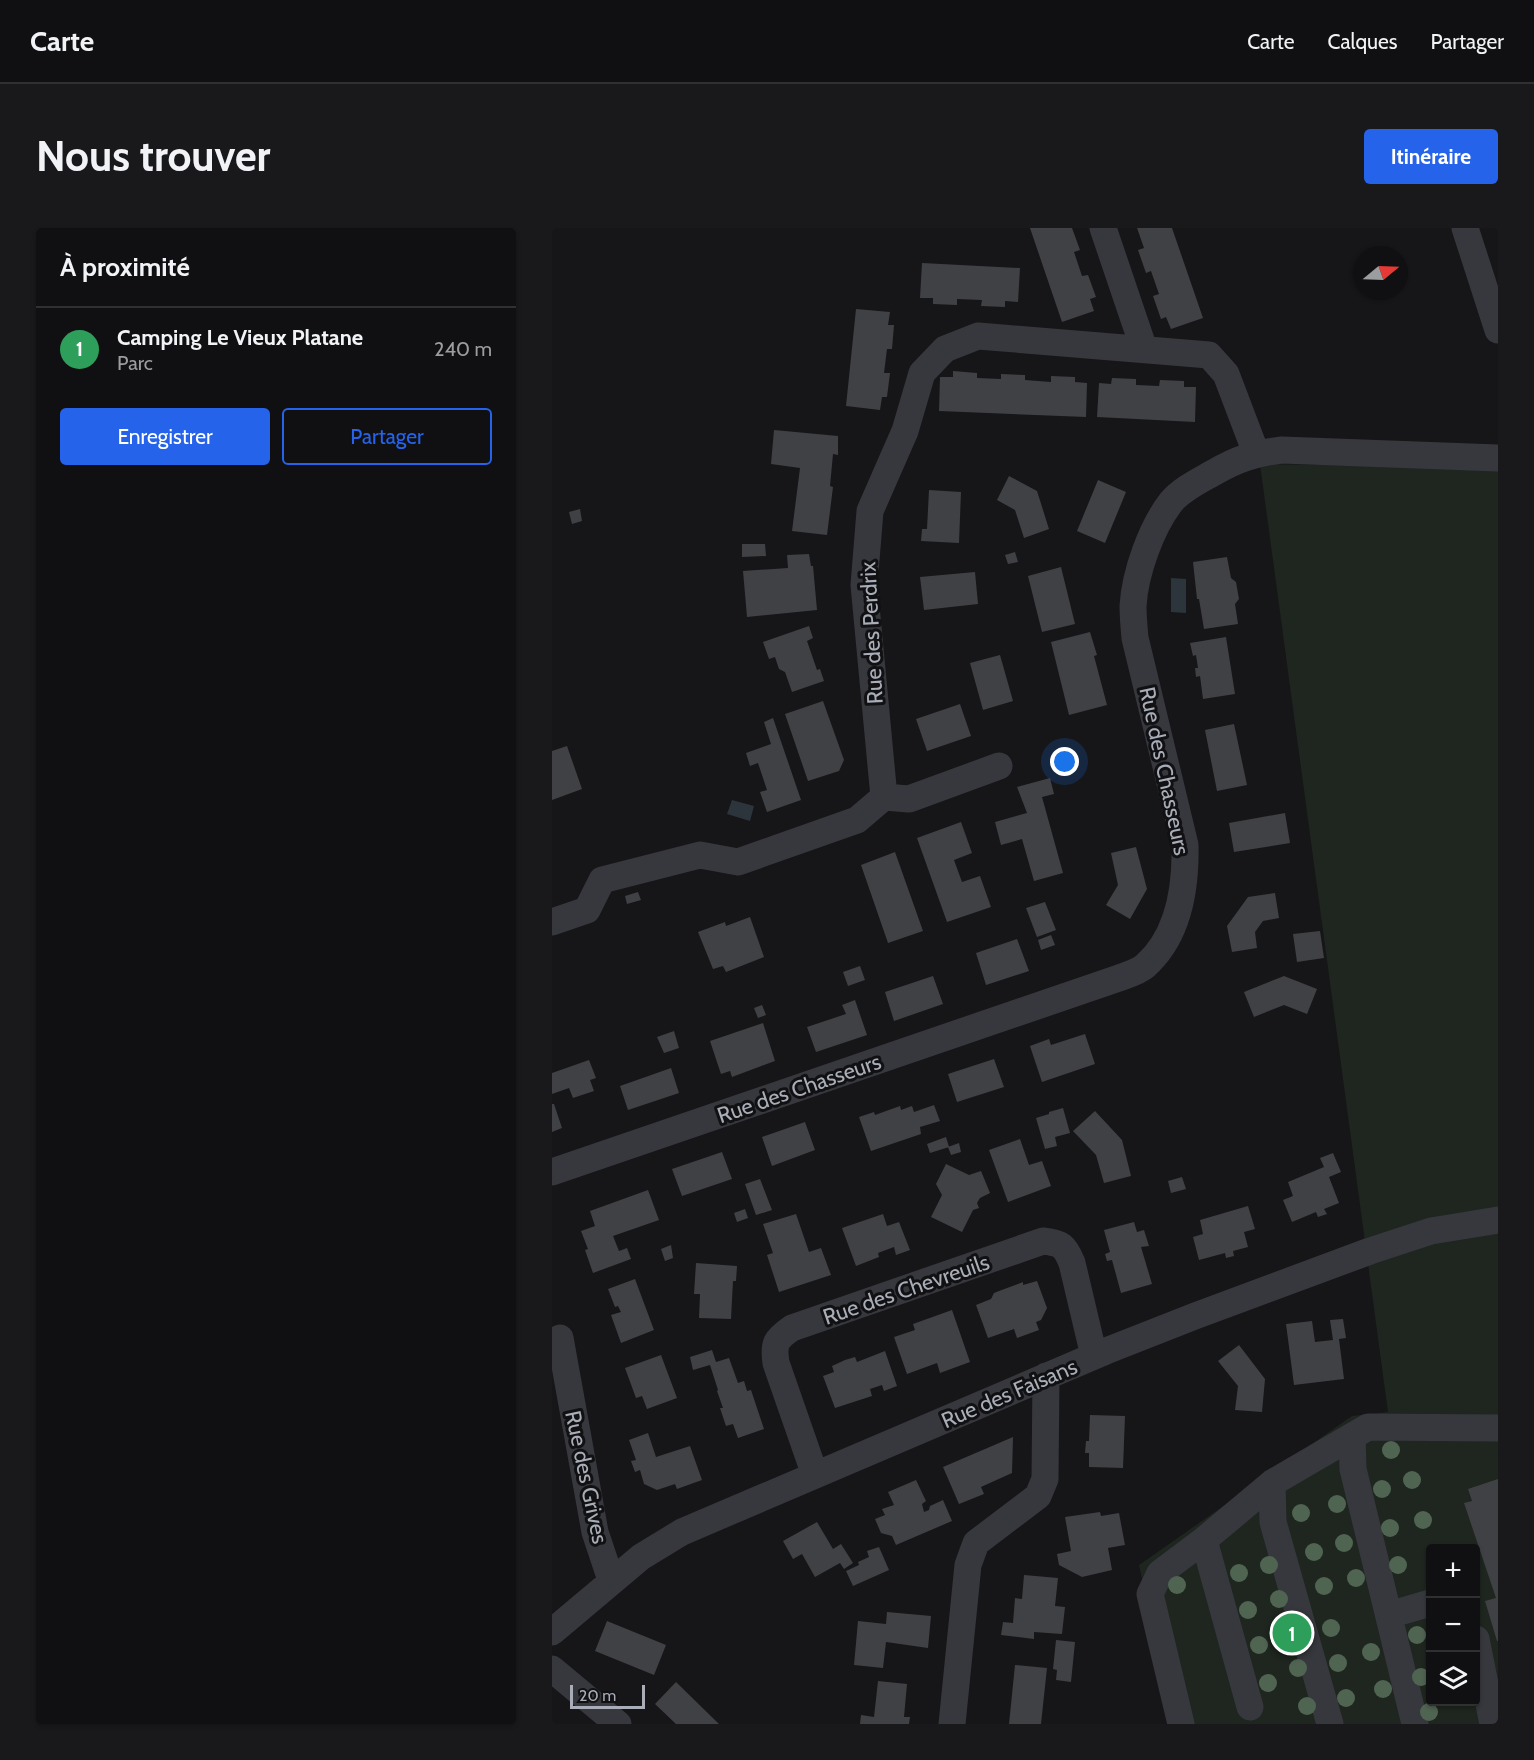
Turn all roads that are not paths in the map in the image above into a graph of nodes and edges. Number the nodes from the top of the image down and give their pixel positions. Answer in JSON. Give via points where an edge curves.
{"nodes":[{"id":1,"x":1103,"y":228,"type":"edge"},
{"id":2,"x":1465,"y":228,"type":"edge"},
{"id":3,"x":1498,"y":330,"type":"edge"},
{"id":4,"x":1144,"y":349,"type":"junction"},
{"id":5,"x":1256,"y":453,"type":"junction"},
{"id":6,"x":1498,"y":458,"type":"edge"},
{"id":7,"x":999,"y":766,"type":"dead end"},
{"id":8,"x":884,"y":797,"type":"junction"},
{"id":9,"x":552,"y":922,"type":"edge"},
{"id":10,"x":552,"y":1172,"type":"edge"},
{"id":11,"x":1498,"y":1220,"type":"edge"},
{"id":12,"x":560,"y":1338,"type":"dead end"},
{"id":13,"x":1094,"y":1356,"type":"junction"},
{"id":14,"x":1046,"y":1377,"type":"junction"},
{"id":15,"x":1498,"y":1428,"type":"edge"},
{"id":16,"x":1352,"y":1437,"type":"junction"},
{"id":17,"x":816,"y":1475,"type":"junction"},
{"id":18,"x":1272,"y":1483,"type":"junction"},
{"id":19,"x":1204,"y":1540,"type":"junction"},
{"id":20,"x":611,"y":1580,"type":"junction"},
{"id":21,"x":1426,"y":1604,"type":"edge"},
{"id":22,"x":1389,"y":1615,"type":"junction"},
{"id":23,"x":552,"y":1632,"type":"edge"},
{"id":24,"x":1479,"y":1652,"type":"edge"},
{"id":25,"x":552,"y":1669,"type":"edge"},
{"id":26,"x":1250,"y":1707,"type":"dead end"},
{"id":27,"x":618,"y":1724,"type":"edge"},
{"id":28,"x":952,"y":1724,"type":"edge"},
{"id":29,"x":1181,"y":1724,"type":"edge"},
{"id":30,"x":1330,"y":1724,"type":"edge"},
{"id":31,"x":1415,"y":1724,"type":"edge"},
{"id":32,"x":1494,"y":1724,"type":"edge"}],
"edges":[{"from":1,"to":4,"type":"street"},
{"from":2,"to":3,"type":"street"},
{"from":4,"to":5,"type":"street","name":"Rue des Perdrix","via":[[1209,355],[1227,375]]},
{"from":4,"to":8,"type":"street","name":"Rue des Perdrix","via":[[978,336],[945,349],[922,373],[905,431],[870,511],[864,585]]},
{"from":5,"to":6,"type":"street","name":"Rue des Chasseurs","via":[[1282,450]]},
{"from":5,"to":10,"type":"street","name":"Rue des Chasseurs","via":[[1230,463],[1172,501],[1143,556],[1138,578],[1133,604],[1135,638],[1185,844],[1186,872],[1172,928],[1143,968]]},
{"from":7,"to":8,"type":"street","via":[[909,800]]},
{"from":8,"to":9,"type":"street","via":[[857,820],[738,862],[700,855],[602,880],[587,910]]},
{"from":11,"to":13,"type":"street","name":"Rue des Faisans","via":[[1431,1231],[1370,1251]]},
{"from":12,"to":20,"type":"street","name":"Rue des Grives","via":[[595,1532]]},
{"from":13,"to":14,"type":"street","name":"Rue des Faisans"},
{"from":13,"to":17,"type":"street","name":"Rue des Chevreuils","via":[[1072,1263],[1066,1249],[1056,1242],[1043,1241],[792,1328],[780,1336],[775,1356]]},
{"from":14,"to":17,"type":"street","name":"Rue des Faisans"},
{"from":14,"to":28,"type":"street","via":[[1045,1479],[1038,1496],[976,1544],[968,1565]]},
{"from":15,"to":16,"type":"street","via":[[1368,1427]]},
{"from":16,"to":18,"type":"street"},
{"from":16,"to":22,"type":"street","via":[[1353,1469]]},
{"from":17,"to":20,"type":"street","name":"Rue des Faisans","via":[[682,1532]]},
{"from":18,"to":19,"type":"street"},
{"from":18,"to":30,"type":"street","via":[[1273,1522]]},
{"from":19,"to":26,"type":"street"},
{"from":19,"to":29,"type":"street","via":[[1160,1572],[1150,1594]]},
{"from":20,"to":23,"type":"street","name":"Rue des Faisans"},
{"from":21,"to":22,"type":"street"},
{"from":22,"to":31,"type":"street"},
{"from":24,"to":32,"type":"street"},
{"from":25,"to":27,"type":"street"}]}
